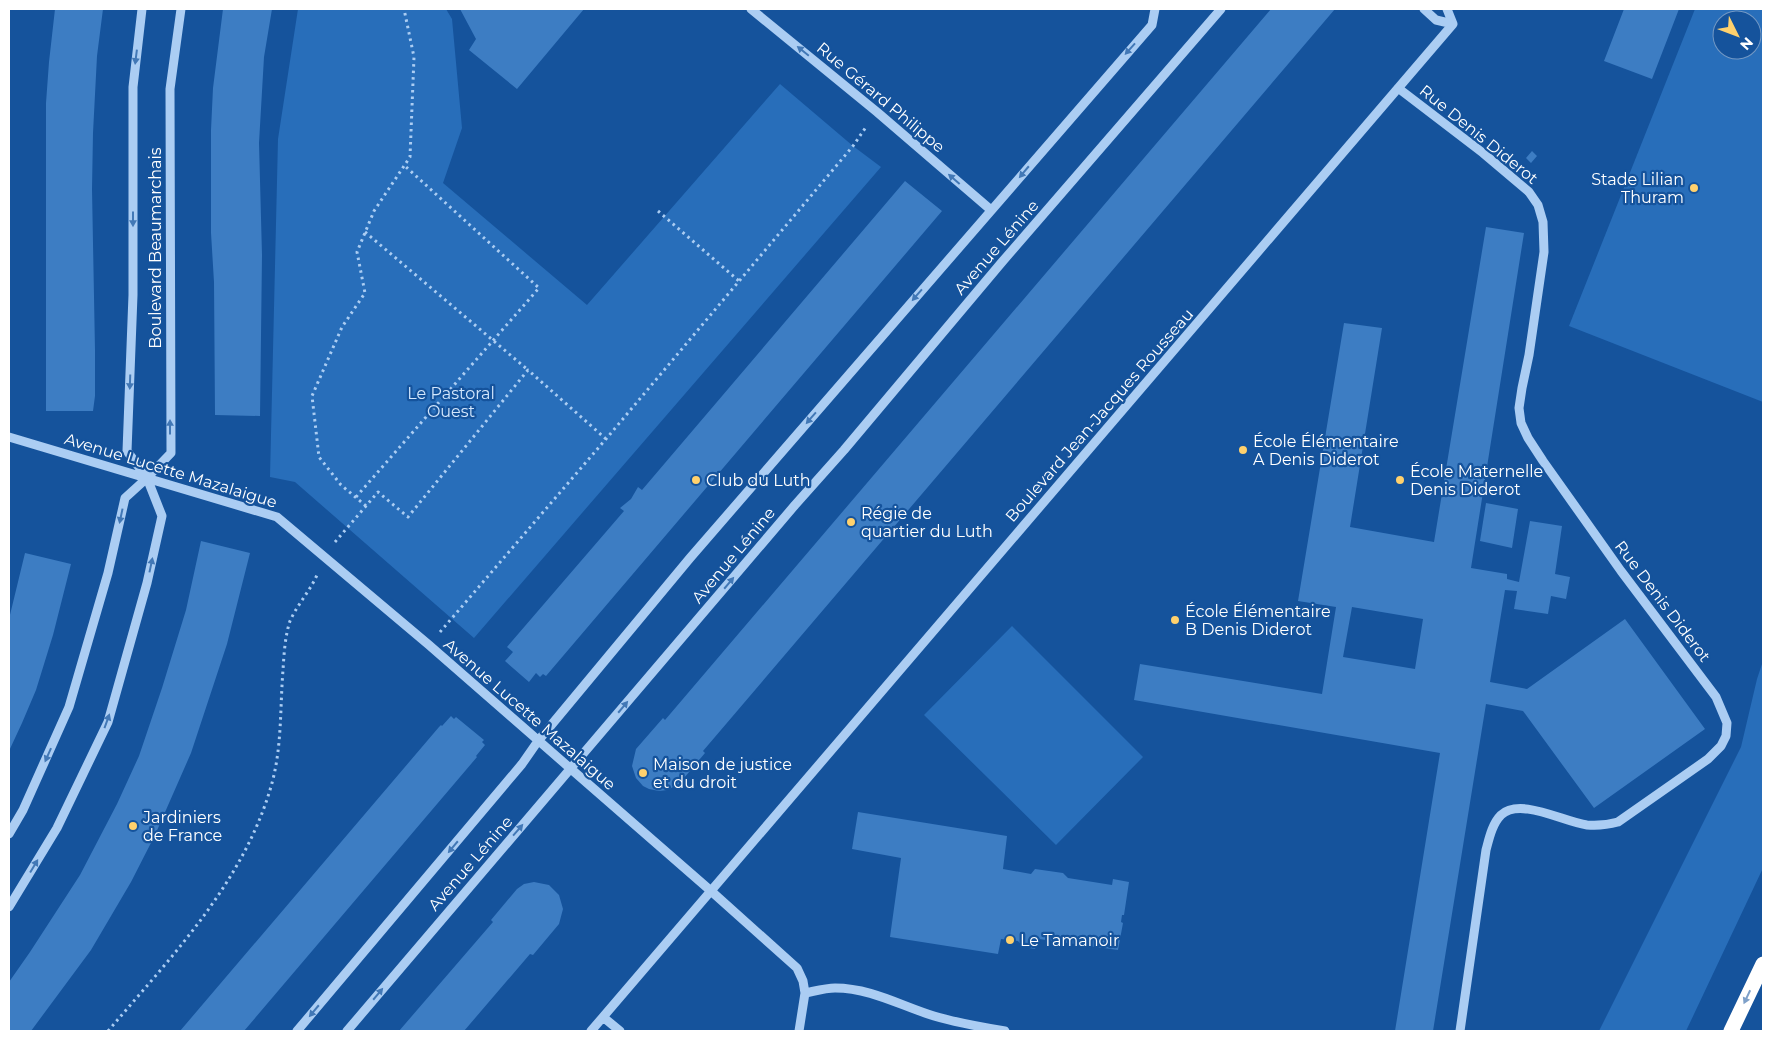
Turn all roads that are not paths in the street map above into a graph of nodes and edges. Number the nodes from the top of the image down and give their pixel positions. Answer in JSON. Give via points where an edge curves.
{"nodes":[{"id":1,"x":142,"y":9,"type":"edge"},
{"id":2,"x":181,"y":9,"type":"edge"},
{"id":3,"x":751,"y":9,"type":"edge"},
{"id":4,"x":1155,"y":9,"type":"edge"},
{"id":5,"x":1221,"y":9,"type":"edge"},
{"id":6,"x":1424,"y":9,"type":"edge"},
{"id":7,"x":1447,"y":9,"type":"edge"},
{"id":8,"x":1453,"y":24,"type":"junction"},
{"id":9,"x":1398,"y":88,"type":"junction"},
{"id":10,"x":992,"y":210,"type":"junction"},
{"id":11,"x":9,"y":437,"type":"edge"},
{"id":12,"x":147,"y":478,"type":"junction"},
{"id":13,"x":538,"y":741,"type":"junction"},
{"id":14,"x":571,"y":769,"type":"junction"},
{"id":15,"x":9,"y":834,"type":"edge"},
{"id":16,"x":712,"y":891,"type":"junction"},
{"id":17,"x":9,"y":907,"type":"edge"},
{"id":18,"x":1763,"y":964,"type":"edge"},
{"id":19,"x":805,"y":993,"type":"junction"},
{"id":20,"x":603,"y":1018,"type":"junction"},
{"id":21,"x":297,"y":1031,"type":"edge"},
{"id":22,"x":347,"y":1031,"type":"edge"},
{"id":23,"x":592,"y":1031,"type":"edge"},
{"id":24,"x":620,"y":1031,"type":"edge"},
{"id":25,"x":799,"y":1031,"type":"edge"},
{"id":26,"x":1005,"y":1031,"type":"edge"},
{"id":27,"x":1460,"y":1031,"type":"edge"},
{"id":28,"x":1731,"y":1031,"type":"edge"}],
"edges":[{"from":1,"to":12,"type":"street","name":"Boulevard Beaumarchais","one_way":true,"via":[[133,87],[133,295],[127,451]]},
{"from":12,"to":2,"type":"street","name":"Boulevard Beaumarchais","one_way":true,"via":[[170,453],[170,89]]},
{"from":10,"to":3,"type":"street","name":"Rue Gérard Philippe","one_way":true},
{"from":4,"to":10,"type":"street","name":"Avenue Lénine","one_way":true,"via":[[1152,25]]},
{"from":14,"to":5,"type":"street","name":"Avenue Lénine","one_way":true},
{"from":6,"to":8,"type":"street","via":[[1436,20]]},
{"from":7,"to":8,"type":"street"},
{"from":8,"to":9,"type":"street","name":"Boulevard Jean-Jacques Rousseau"},
{"from":9,"to":16,"type":"street","name":"Boulevard Jean-Jacques Rousseau"},
{"from":9,"to":27,"type":"street","name":"Rue Denis Diderot","via":[[1483,153],[1529,192],[1538,205],[1544,252],[1522,388],[1521,423],[1543,461],[1615,564],[1716,697],[1726,723],[1726,736],[1708,760],[1618,822],[1602,826],[1585,824],[1521,807],[1500,816],[1486,850]]},
{"from":10,"to":13,"type":"street","name":"Avenue Lénine","one_way":true,"via":[[690,558]]},
{"from":11,"to":12,"type":"street","name":"Avenue Lucette Mazalaigue"},
{"from":12,"to":13,"type":"street","name":"Avenue Lucette Mazalaigue","via":[[277,517]]},
{"from":12,"to":15,"type":"street","name":"Boulevard Beaumarchais","one_way":true,"via":[[125,498],[108,573],[69,707],[24,810]]},
{"from":17,"to":12,"type":"street","name":"Boulevard Beaumarchais","one_way":true,"via":[[57,828],[108,722],[162,516]]},
{"from":13,"to":14,"type":"street","name":"Avenue Lucette Mazalaigue"},
{"from":13,"to":21,"type":"street","name":"Avenue Lénine","one_way":true,"via":[[516,772]]},
{"from":14,"to":16,"type":"street","name":"Avenue Lucette Mazalaigue"},
{"from":22,"to":14,"type":"street","name":"Avenue Lénine","one_way":true},
{"from":16,"to":19,"type":"street","name":"Avenue Lucette Mazalaigue","via":[[796,968],[804,981]]},
{"from":16,"to":20,"type":"street","name":"Boulevard Jean-Jacques Rousseau"},
{"from":18,"to":28,"type":"highway","one_way":true},
{"from":19,"to":25,"type":"street"},
{"from":19,"to":26,"type":"street","via":[[834,988],[859,990],[940,1018]]},
{"from":20,"to":23,"type":"street","name":"Boulevard Jean-Jacques Rousseau"},
{"from":20,"to":24,"type":"street"}]}
